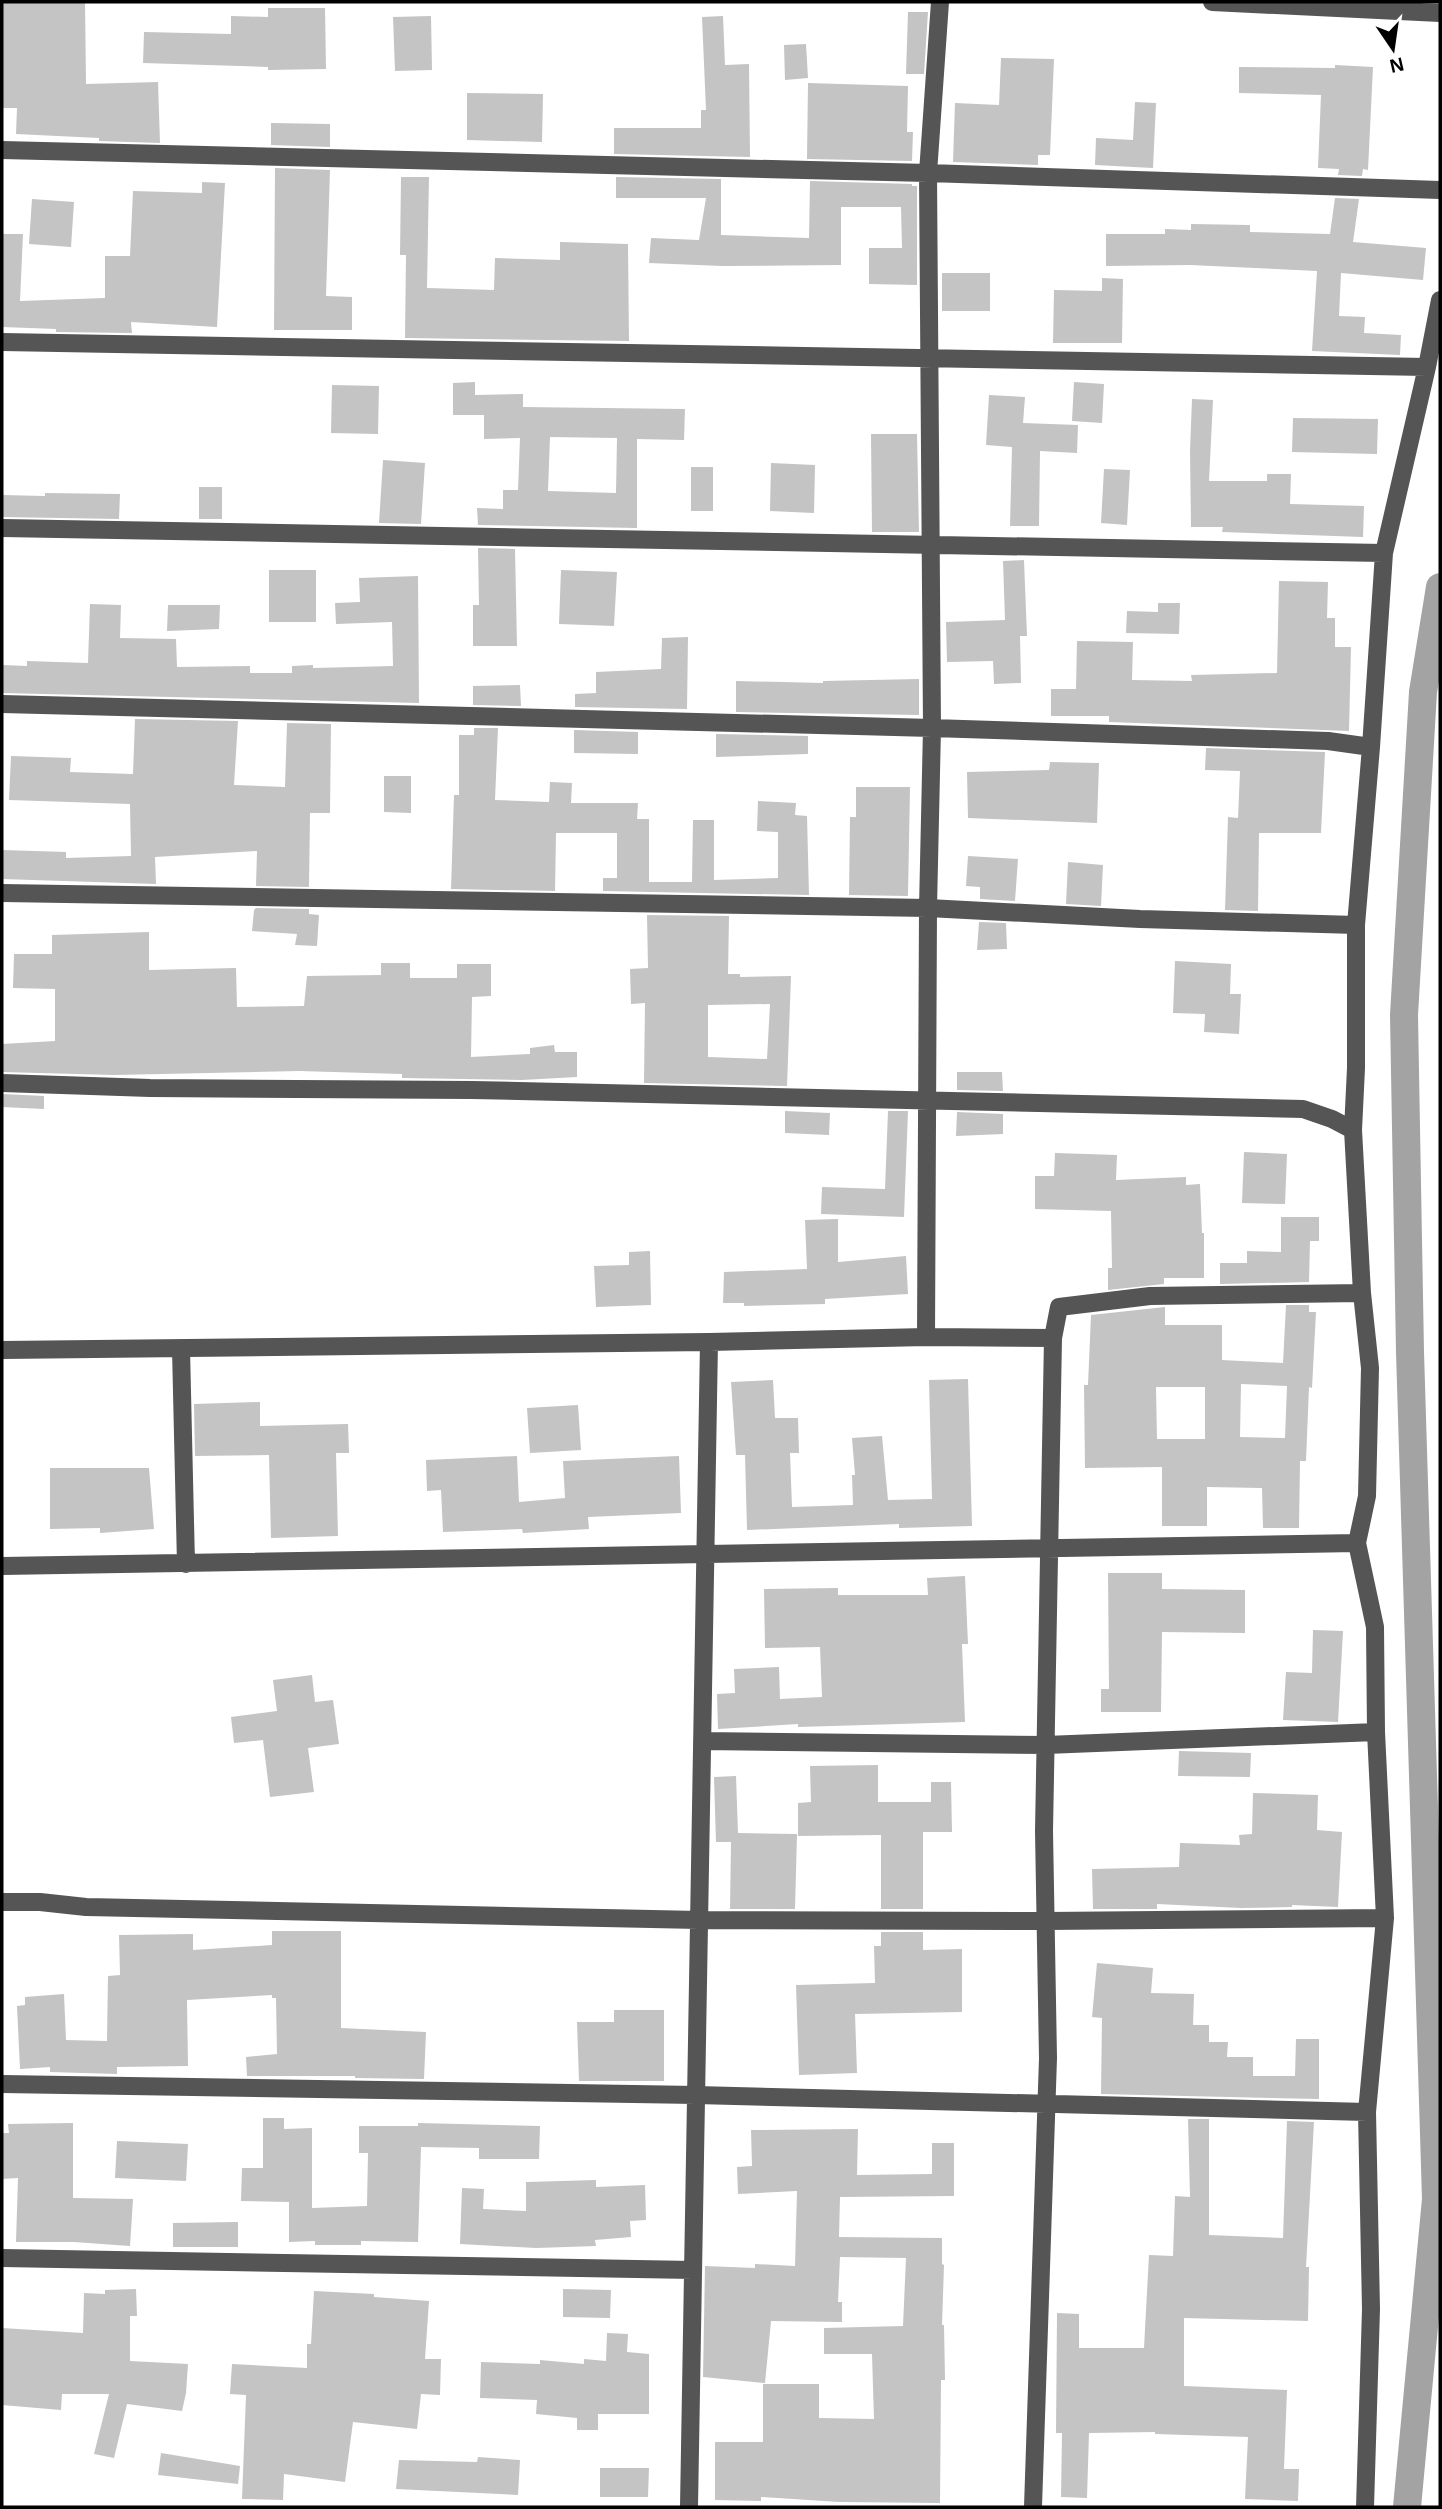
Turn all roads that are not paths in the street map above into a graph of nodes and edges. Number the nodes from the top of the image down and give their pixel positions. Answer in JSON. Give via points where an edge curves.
{"nodes":[{"id":1,"x":940,"y":2,"type":"edge"},
{"id":2,"x":1212,"y":2,"type":"edge"},
{"id":3,"x":1440,"y":13,"type":"edge"},
{"id":4,"x":2,"y":150,"type":"edge"},
{"id":5,"x":928,"y":173,"type":"junction"},
{"id":6,"x":1440,"y":190,"type":"edge"},
{"id":7,"x":1440,"y":300,"type":"edge"},
{"id":8,"x":2,"y":342,"type":"edge"},
{"id":9,"x":930,"y":357,"type":"junction"},
{"id":10,"x":1427,"y":367,"type":"junction"},
{"id":11,"x":2,"y":528,"type":"edge"},
{"id":12,"x":932,"y":544,"type":"junction"},
{"id":13,"x":1384,"y":553,"type":"junction"},
{"id":14,"x":2,"y":704,"type":"edge"},
{"id":15,"x":932,"y":728,"type":"junction"},
{"id":16,"x":1371,"y":747,"type":"junction"},
{"id":17,"x":2,"y":893,"type":"edge"},
{"id":18,"x":928,"y":908,"type":"junction"},
{"id":19,"x":1356,"y":925,"type":"junction"},
{"id":20,"x":2,"y":1083,"type":"edge"},
{"id":21,"x":927,"y":1101,"type":"junction"},
{"id":22,"x":1353,"y":1130,"type":"junction"},
{"id":23,"x":1362,"y":1293,"type":"junction"},
{"id":24,"x":926,"y":1337,"type":"junction"},
{"id":25,"x":1054,"y":1338,"type":"junction"},
{"id":26,"x":709,"y":1342,"type":"junction"},
{"id":27,"x":181,"y":1349,"type":"junction"},
{"id":28,"x":2,"y":1350,"type":"edge"},
{"id":29,"x":1357,"y":1543,"type":"junction"},
{"id":30,"x":1049,"y":1549,"type":"junction"},
{"id":31,"x":705,"y":1555,"type":"junction"},
{"id":32,"x":186,"y":1564,"type":"junction"},
{"id":33,"x":2,"y":1566,"type":"edge"},
{"id":34,"x":1376,"y":1732,"type":"junction"},
{"id":35,"x":702,"y":1741,"type":"junction"},
{"id":36,"x":1046,"y":1745,"type":"junction"},
{"id":37,"x":2,"y":1902,"type":"edge"},
{"id":38,"x":1385,"y":1918,"type":"junction"},
{"id":39,"x":699,"y":1920,"type":"junction"},
{"id":40,"x":1046,"y":1921,"type":"junction"},
{"id":41,"x":2,"y":2084,"type":"edge"},
{"id":42,"x":696,"y":2095,"type":"junction"},
{"id":43,"x":1046,"y":2104,"type":"junction"},
{"id":44,"x":1367,"y":2112,"type":"junction"},
{"id":45,"x":2,"y":2258,"type":"edge"},
{"id":46,"x":693,"y":2270,"type":"junction"},
{"id":47,"x":689,"y":2507,"type":"edge"},
{"id":48,"x":1033,"y":2507,"type":"edge"},
{"id":49,"x":1365,"y":2507,"type":"edge"}],
"edges":[{"from":1,"to":5,"type":"street"},
{"from":2,"to":3,"type":"street"},
{"from":4,"to":5,"type":"street"},
{"from":5,"to":6,"type":"street"},
{"from":5,"to":9,"type":"street"},
{"from":7,"to":10,"type":"street"},
{"from":8,"to":9,"type":"street"},
{"from":9,"to":10,"type":"street"},
{"from":9,"to":12,"type":"street"},
{"from":10,"to":13,"type":"street"},
{"from":11,"to":12,"type":"street"},
{"from":12,"to":13,"type":"street"},
{"from":12,"to":15,"type":"street"},
{"from":13,"to":16,"type":"street"},
{"from":14,"to":15,"type":"street"},
{"from":15,"to":16,"type":"street","via":[[1328,741]]},
{"from":15,"to":18,"type":"street"},
{"from":16,"to":19,"type":"street"},
{"from":17,"to":18,"type":"street"},
{"from":18,"to":19,"type":"street"},
{"from":18,"to":21,"type":"street"},
{"from":19,"to":22,"type":"street"},
{"from":20,"to":21,"type":"street"},
{"from":21,"to":22,"type":"street","via":[[1303,1109]]},
{"from":21,"to":24,"type":"street"},
{"from":22,"to":23,"type":"street"},
{"from":23,"to":25,"type":"street","via":[[1150,1296],[1059,1307]]},
{"from":23,"to":29,"type":"street","via":[[1370,1381],[1367,1496]]},
{"from":24,"to":25,"type":"street"},
{"from":24,"to":26,"type":"street"},
{"from":25,"to":30,"type":"street"},
{"from":26,"to":27,"type":"street"},
{"from":26,"to":31,"type":"street"},
{"from":27,"to":28,"type":"street"},
{"from":27,"to":32,"type":"street"},
{"from":29,"to":30,"type":"street"},
{"from":29,"to":34,"type":"street","via":[[1375,1627]]},
{"from":30,"to":31,"type":"street"},
{"from":30,"to":36,"type":"street"},
{"from":31,"to":32,"type":"street"},
{"from":31,"to":35,"type":"street"},
{"from":32,"to":33,"type":"street"},
{"from":34,"to":36,"type":"street"},
{"from":34,"to":38,"type":"street"},
{"from":35,"to":36,"type":"street"},
{"from":35,"to":39,"type":"street"},
{"from":36,"to":40,"type":"street"},
{"from":37,"to":39,"type":"street"},
{"from":38,"to":40,"type":"street"},
{"from":38,"to":44,"type":"street"},
{"from":39,"to":40,"type":"street"},
{"from":39,"to":42,"type":"street"},
{"from":40,"to":43,"type":"street"},
{"from":41,"to":42,"type":"street"},
{"from":42,"to":43,"type":"street"},
{"from":42,"to":46,"type":"street"},
{"from":43,"to":44,"type":"street"},
{"from":43,"to":48,"type":"street"},
{"from":44,"to":49,"type":"street","via":[[1371,2309]]},
{"from":45,"to":46,"type":"street"},
{"from":46,"to":47,"type":"street"}]}
